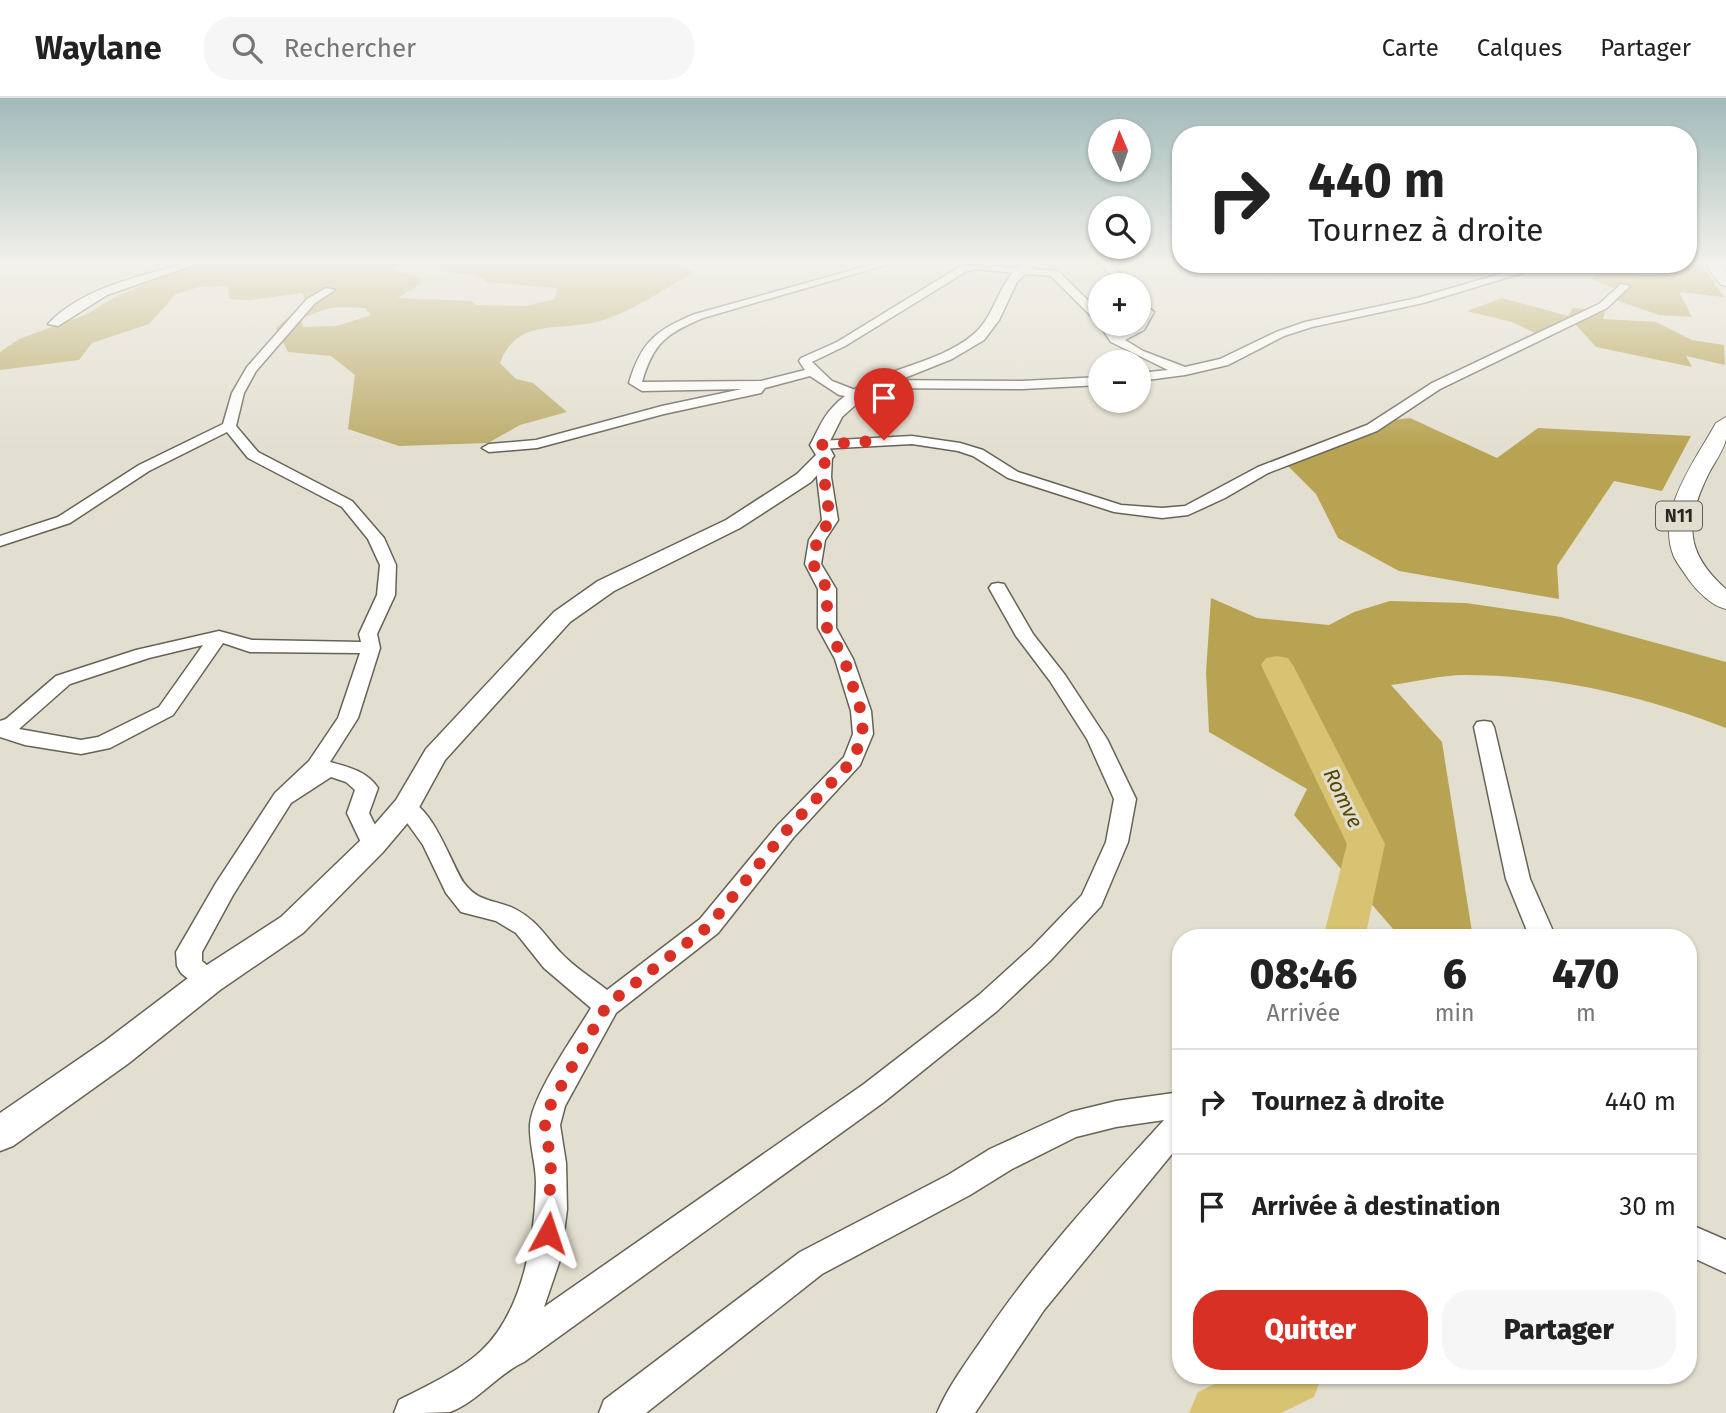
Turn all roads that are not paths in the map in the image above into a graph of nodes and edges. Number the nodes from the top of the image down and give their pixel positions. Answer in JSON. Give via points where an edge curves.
{"nodes":[{"id":1,"x":290,"y":325,"type":"edge"},
{"id":2,"x":675,"y":325,"type":"edge"},
{"id":3,"x":871,"y":325,"type":"edge"},
{"id":4,"x":987,"y":325,"type":"edge"},
{"id":5,"x":1305,"y":325,"type":"edge"},
{"id":6,"x":1563,"y":325,"type":"edge"},
{"id":7,"x":1112,"y":336,"type":"edge"},
{"id":8,"x":1123,"y":336,"type":"edge"},
{"id":9,"x":1115,"y":340,"type":"junction"},
{"id":10,"x":1185,"y":371,"type":"junction"},
{"id":11,"x":811,"y":372,"type":"junction"},
{"id":12,"x":1151,"y":375,"type":"edge"},
{"id":13,"x":1088,"y":382,"type":"edge"},
{"id":14,"x":761,"y":385,"type":"junction"},
{"id":15,"x":867,"y":390,"type":"junction"},
{"id":16,"x":1726,"y":423,"type":"edge"},
{"id":17,"x":229,"y":426,"type":"junction"},
{"id":18,"x":489,"y":448,"type":"dead end"},
{"id":19,"x":822,"y":450,"type":"junction"},
{"id":20,"x":0,"y":541,"type":"edge"},
{"id":21,"x":998,"y":588,"type":"dead end"},
{"id":22,"x":1726,"y":602,"type":"edge"},
{"id":23,"x":219,"y":636,"type":"junction"},
{"id":24,"x":371,"y":648,"type":"junction"},
{"id":25,"x":1484,"y":727,"type":"dead end"},
{"id":26,"x":0,"y":729,"type":"edge"},
{"id":27,"x":283,"y":798,"type":"junction"},
{"id":28,"x":406,"y":806,"type":"junction"},
{"id":29,"x":373,"y":845,"type":"junction"},
{"id":30,"x":1539,"y":929,"type":"edge"},
{"id":31,"x":208,"y":981,"type":"junction"},
{"id":32,"x":607,"y":1005,"type":"junction"},
{"id":33,"x":1172,"y":1106,"type":"edge"},
{"id":34,"x":1172,"y":1132,"type":"edge"},
{"id":35,"x":0,"y":1134,"type":"edge"},
{"id":36,"x":1697,"y":1244,"type":"edge"},
{"id":37,"x":1726,"y":1257,"type":"edge"},
{"id":38,"x":493,"y":1364,"type":"junction"},
{"id":39,"x":418,"y":1411,"type":"edge"},
{"id":40,"x":617,"y":1413,"type":"edge"},
{"id":41,"x":955,"y":1413,"type":"edge"}],
"edges":[{"from":1,"to":17,"type":"street","via":[[251,370],[238,393]]},
{"from":2,"to":14,"type":"street","via":[[651,342],[635,383],[642,387]]},
{"from":3,"to":11,"type":"street","via":[[805,361]]},
{"from":4,"to":15,"type":"main road","via":[[980,336]]},
{"from":5,"to":10,"type":"street","via":[[1224,362]]},
{"from":6,"to":19,"type":"street","via":[[1436,386],[1372,428],[1263,470],[1188,510],[1119,509],[1013,475],[960,447],[898,440]]},
{"from":7,"to":9,"type":"street"},
{"from":8,"to":9,"type":"street"},
{"from":9,"to":10,"type":"street"},
{"from":10,"to":12,"type":"street"},
{"from":11,"to":14,"type":"street"},
{"from":11,"to":15,"type":"street","via":[[848,396]]},
{"from":13,"to":15,"type":"street"},
{"from":14,"to":18,"type":"street","via":[[756,390],[537,444]]},
{"from":15,"to":19,"type":"main road","via":[[839,409]]},
{"from":16,"to":22,"type":"highway","number":"N11","via":[[1679,514],[1680,546],[1702,583]]},
{"from":17,"to":20,"type":"street","via":[[144,468],[64,520]]},
{"from":17,"to":24,"type":"street","via":[[253,455],[347,504],[376,538],[388,565],[386,595],[368,634]]},
{"from":19,"to":28,"type":"main road","via":[[804,478],[733,524],[606,586],[562,617],[435,755]]},
{"from":19,"to":32,"type":"street","via":[[830,520],[817,540],[813,564],[827,589],[827,628],[844,659],[861,711],[863,734],[853,760],[785,832],[709,926]]},
{"from":21,"to":38,"type":"street","via":[[1025,636],[1097,739],[1125,799],[1117,842],[1092,900],[988,1003],[874,1093]]},
{"from":23,"to":24,"type":"street","via":[[250,646]]},
{"from":23,"to":26,"type":"street","via":[[63,680],[13,724]]},
{"from":23,"to":26,"type":"street","via":[[166,711],[103,743],[81,747]]},
{"from":24,"to":27,"type":"street","via":[[348,719],[317,766]]},
{"from":25,"to":30,"type":"street","via":[[1518,879]]},
{"from":27,"to":29,"type":"street","via":[[328,769],[354,777],[367,788],[358,813]]},
{"from":27,"to":31,"type":"street","via":[[189,952],[190,966]]},
{"from":28,"to":29,"type":"main road"},
{"from":28,"to":32,"type":"street","via":[[433,842],[454,887],[470,905],[525,926],[553,961]]},
{"from":29,"to":31,"type":"main road","via":[[292,925]]},
{"from":31,"to":35,"type":"main road"},
{"from":32,"to":38,"type":"street","via":[[551,1104],[545,1125],[551,1209],[545,1257],[519,1332]]},
{"from":33,"to":40,"type":"street","via":[[1071,1125],[811,1263]]},
{"from":34,"to":41,"type":"street","via":[[1071,1248],[981,1367]]},
{"from":36,"to":37,"type":"street"},
{"from":38,"to":39,"type":"street"}]}
